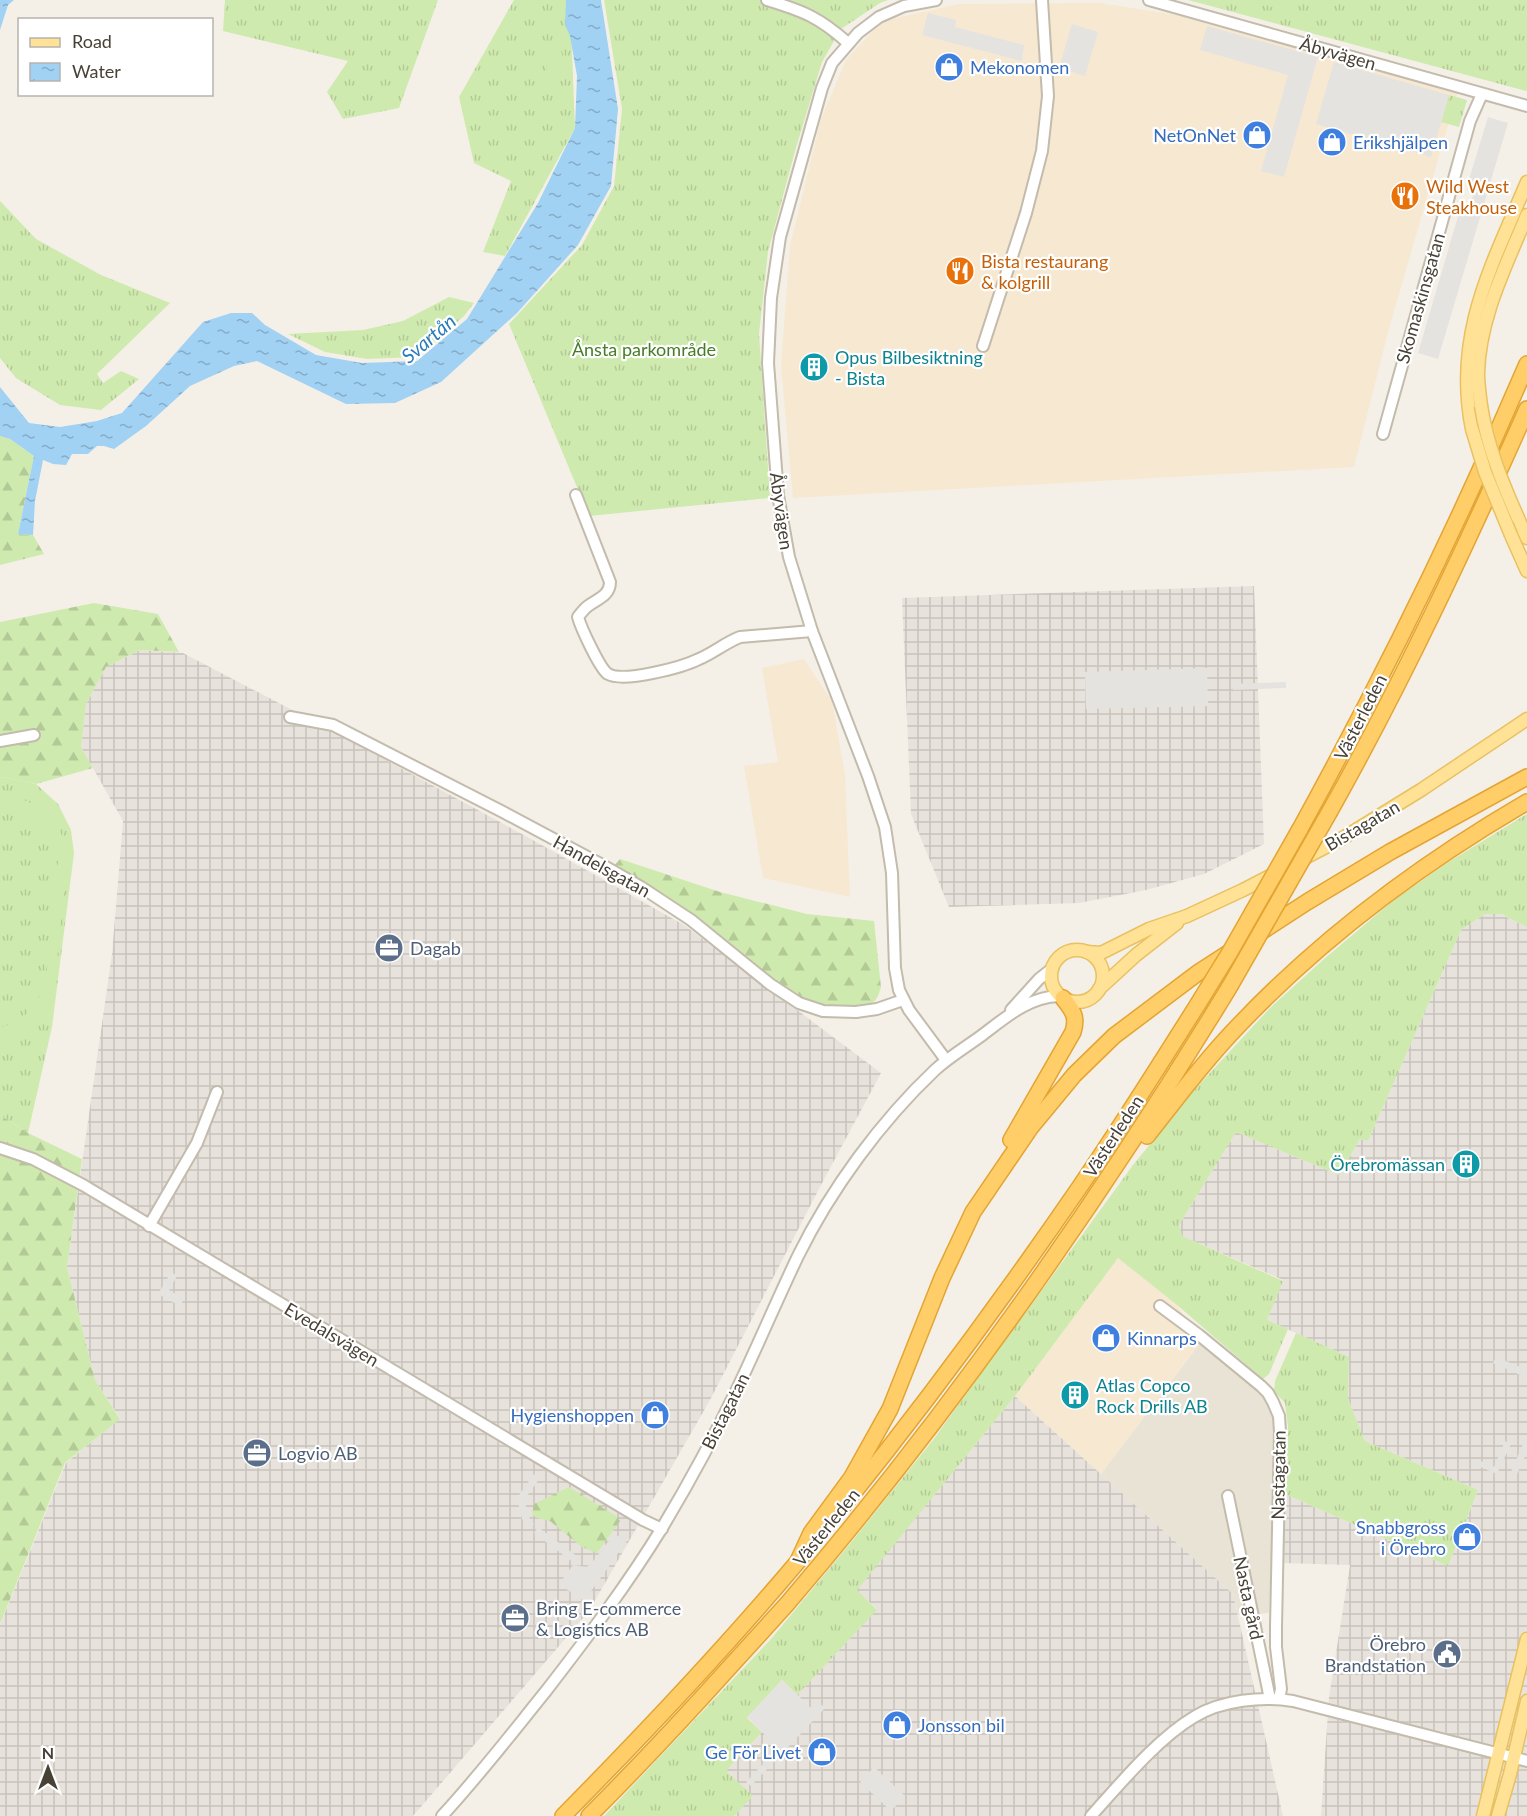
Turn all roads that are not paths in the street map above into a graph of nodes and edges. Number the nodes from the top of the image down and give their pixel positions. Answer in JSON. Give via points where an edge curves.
{"nodes":[{"id":1,"x":767,"y":0,"type":"edge"},
{"id":2,"x":936,"y":0,"type":"edge"},
{"id":3,"x":1042,"y":0,"type":"edge"},
{"id":4,"x":1149,"y":0,"type":"edge"},
{"id":5,"x":848,"y":43,"type":"junction"},
{"id":6,"x":1482,"y":94,"type":"junction"},
{"id":7,"x":1527,"y":106,"type":"edge"},
{"id":8,"x":1527,"y":182,"type":"edge"},
{"id":9,"x":1527,"y":215,"type":"edge"},
{"id":10,"x":983,"y":346,"type":"dead end"},
{"id":11,"x":1527,"y":364,"type":"edge"},
{"id":12,"x":1527,"y":409,"type":"edge"},
{"id":13,"x":1383,"y":434,"type":"dead end"},
{"id":14,"x":576,"y":495,"type":"dead end"},
{"id":15,"x":1527,"y":538,"type":"edge"},
{"id":16,"x":1527,"y":571,"type":"edge"},
{"id":17,"x":812,"y":631,"type":"junction"},
{"id":18,"x":290,"y":717,"type":"dead end"},
{"id":19,"x":1527,"y":719,"type":"edge"},
{"id":20,"x":34,"y":735,"type":"dead end"},
{"id":21,"x":0,"y":741,"type":"edge"},
{"id":22,"x":1527,"y":777,"type":"edge"},
{"id":23,"x":1527,"y":802,"type":"edge"},
{"id":24,"x":1187,"y":916,"type":"junction"},
{"id":25,"x":1087,"y":952,"type":"junction"},
{"id":26,"x":1053,"y":968,"type":"junction"},
{"id":27,"x":1098,"y":990,"type":"junction"},
{"id":28,"x":1061,"y":997,"type":"junction"},
{"id":29,"x":903,"y":1000,"type":"junction"},
{"id":30,"x":1008,"y":1014,"type":"junction"},
{"id":31,"x":946,"y":1060,"type":"junction"},
{"id":32,"x":217,"y":1092,"type":"dead end"},
{"id":33,"x":0,"y":1148,"type":"edge"},
{"id":34,"x":1128,"y":1149,"type":"junction"},
{"id":35,"x":981,"y":1201,"type":"junction"},
{"id":36,"x":149,"y":1226,"type":"junction"},
{"id":37,"x":1160,"y":1306,"type":"dead end"},
{"id":38,"x":1228,"y":1496,"type":"dead end"},
{"id":39,"x":662,"y":1528,"type":"junction"},
{"id":40,"x":800,"y":1559,"type":"junction"},
{"id":41,"x":1527,"y":1639,"type":"edge"},
{"id":42,"x":1274,"y":1699,"type":"junction"},
{"id":43,"x":1527,"y":1701,"type":"edge"},
{"id":44,"x":1499,"y":1753,"type":"junction"},
{"id":45,"x":1514,"y":1757,"type":"junction"},
{"id":46,"x":1527,"y":1761,"type":"edge"},
{"id":47,"x":442,"y":1816,"type":"edge"},
{"id":48,"x":563,"y":1816,"type":"edge"},
{"id":49,"x":589,"y":1816,"type":"edge"},
{"id":50,"x":1091,"y":1816,"type":"edge"},
{"id":51,"x":1483,"y":1816,"type":"edge"},
{"id":52,"x":1498,"y":1816,"type":"edge"}],
"edges":[{"from":1,"to":5,"type":"street","via":[[814,17]]},
{"from":2,"to":5,"type":"street","name":"Åbyvägen","via":[[904,6],[879,17]]},
{"from":3,"to":10,"type":"street","via":[[1048,96],[1045,135],[1026,213]]},
{"from":4,"to":6,"type":"street","name":"Åbyvägen"},
{"from":5,"to":17,"type":"street","name":"Åbyvägen","via":[[832,63],[822,88],[784,222],[769,324],[768,363],[780,510],[789,557]]},
{"from":6,"to":7,"type":"street","name":"Åbyvägen"},
{"from":6,"to":13,"type":"street","name":"Skomaskinsgatan","via":[[1468,128]]},
{"from":8,"to":16,"type":"main road","bridge":true,"via":[[1500,243],[1474,319],[1466,369],[1472,429],[1485,472]]},
{"from":9,"to":15,"type":"main road","bridge":true,"via":[[1485,327],[1478,375],[1492,453]]},
{"from":11,"to":40,"type":"highway","name":"Västerleden","bridge":true,"via":[[1415,608],[1358,721],[1230,952],[1080,1187],[1000,1300],[898,1437]]},
{"from":12,"to":34,"type":"highway","name":"Västerleden","bridge":true,"via":[[1418,642],[1330,811],[1230,986]]},
{"from":14,"to":17,"type":"street","via":[[610,582],[608,592],[579,617],[606,673],[614,676],[663,672],[700,659],[740,637]]},
{"from":17,"to":29,"type":"street","name":"Åbyvägen","via":[[868,776],[890,849],[895,968]]},
{"from":18,"to":29,"type":"street","name":"Handelsgatan","via":[[333,725],[606,867],[691,920],[799,1003],[823,1011],[856,1012]]},
{"from":19,"to":24,"type":"main road","name":"Bistagatan","via":[[1343,838]]},
{"from":20,"to":21,"type":"street"},
{"from":22,"to":35,"type":"highway","via":[[1307,902],[1157,1002],[1100,1048],[1074,1075],[1031,1127]]},
{"from":23,"to":34,"type":"highway","via":[[1446,852],[1343,929],[1240,1024],[1138,1146]]},
{"from":24,"to":25,"type":"main road","name":"Bistagatan","via":[[1149,929],[1101,953]]},
{"from":24,"to":27,"type":"main road","name":"Bistagatan"},
{"from":25,"to":26,"type":"main road","via":[[1065,954]]},
{"from":25,"to":27,"type":"main road","via":[[1101,967]]},
{"from":26,"to":28,"type":"main road","via":[[1052,984]]},
{"from":26,"to":30,"type":"street","name":"Bistagatan"},
{"from":27,"to":28,"type":"main road","via":[[1083,1001]]},
{"from":28,"to":30,"type":"street","name":"Bistagatan","via":[[1041,998]]},
{"from":28,"to":35,"type":"highway","via":[[1075,1015],[1073,1032]]},
{"from":29,"to":31,"type":"street","name":"Åbyvägen"},
{"from":30,"to":31,"type":"street","name":"Bistagatan"},
{"from":31,"to":39,"type":"street","name":"Bistagatan","via":[[883,1126],[829,1203],[798,1256],[710,1443]]},
{"from":32,"to":36,"type":"street","via":[[197,1143]]},
{"from":33,"to":36,"type":"street","name":"Evedalsvägen","via":[[57,1170]]},
{"from":34,"to":49,"type":"highway","name":"Västerleden","via":[[994,1341],[858,1518],[743,1653]]},
{"from":35,"to":40,"type":"highway","via":[[942,1278],[890,1409],[852,1477],[812,1533]]},
{"from":36,"to":39,"type":"street","name":"Evedalsvägen"},
{"from":37,"to":42,"type":"street","name":"Nastagatan","via":[[1257,1382],[1268,1393],[1279,1416],[1275,1627],[1281,1689]]},
{"from":38,"to":42,"type":"street","name":"Nasta gård"},
{"from":39,"to":47,"type":"street","name":"Bistagatan","via":[[567,1664]]},
{"from":40,"to":48,"type":"highway","name":"Västerleden","via":[[648,1729]]},
{"from":41,"to":44,"type":"main road"},
{"from":42,"to":44,"type":"street"},
{"from":42,"to":50,"type":"street","via":[[1245,1700],[1195,1716],[1145,1758]]},
{"from":43,"to":45,"type":"main road"},
{"from":44,"to":45,"type":"street"},
{"from":44,"to":51,"type":"main road"},
{"from":45,"to":46,"type":"street"},
{"from":45,"to":52,"type":"main road"}]}
